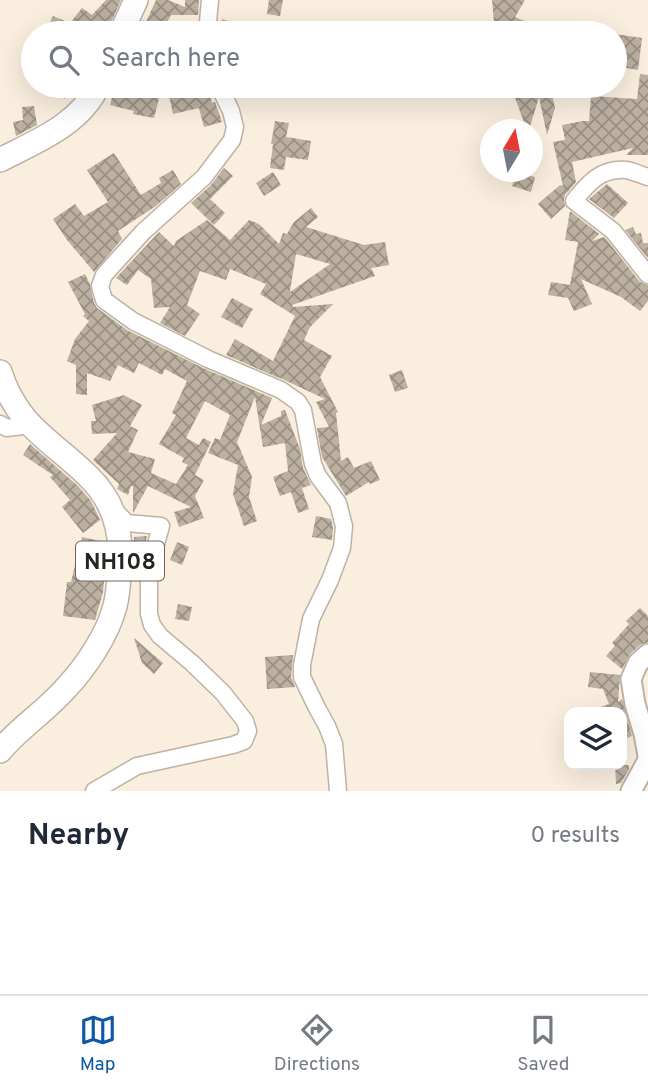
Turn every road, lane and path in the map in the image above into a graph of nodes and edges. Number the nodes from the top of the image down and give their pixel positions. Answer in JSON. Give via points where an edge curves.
{"nodes":[{"id":1,"x":136,"y":0,"type":"edge"},
{"id":2,"x":210,"y":0,"type":"edge"},
{"id":3,"x":126,"y":21,"type":"edge"},
{"id":4,"x":208,"y":21,"type":"edge"},
{"id":5,"x":92,"y":98,"type":"edge"},
{"id":6,"x":225,"y":98,"type":"edge"},
{"id":7,"x":0,"y":160,"type":"edge"},
{"id":8,"x":648,"y":177,"type":"edge"},
{"id":9,"x":648,"y":275,"type":"edge"},
{"id":10,"x":0,"y":372,"type":"edge"},
{"id":11,"x":0,"y":425,"type":"edge"},
{"id":12,"x":30,"y":425,"type":"junction"},
{"id":13,"x":110,"y":505,"type":"junction"},
{"id":14,"x":648,"y":654,"type":"edge"},
{"id":15,"x":0,"y":751,"type":"edge"},
{"id":16,"x":648,"y":758,"type":"edge"},
{"id":17,"x":94,"y":791,"type":"edge"},
{"id":18,"x":338,"y":791,"type":"edge"},
{"id":19,"x":631,"y":791,"type":"edge"}],
"edges":[{"from":1,"to":3,"type":"highway"},
{"from":2,"to":4,"type":"street"},
{"from":5,"to":7,"type":"highway","via":[[62,127]]},
{"from":6,"to":18,"type":"street","via":[[233,119],[232,140],[204,177],[104,275],[100,286],[104,300],[133,321],[281,390],[303,410],[313,464],[338,503],[344,526],[342,548],[311,619],[302,665],[302,677],[334,744]]},
{"from":8,"to":9,"type":"street","via":[[626,170],[601,173],[574,201],[613,231]]},
{"from":10,"to":12,"type":"highway","number":"NH108","via":[[10,399]]},
{"from":11,"to":12,"type":"street"},
{"from":12,"to":13,"type":"highway","number":"NH108","via":[[91,479]]},
{"from":13,"to":15,"type":"highway","number":"NH108","via":[[120,545],[119,574],[115,607],[103,636],[66,688]]},
{"from":13,"to":17,"type":"street","via":[[127,523],[161,526],[149,569],[152,625],[223,693],[248,731],[244,740],[233,745],[136,766]]},
{"from":14,"to":16,"type":"main road","via":[[631,679]]},
{"from":16,"to":19,"type":"main road"}]}
